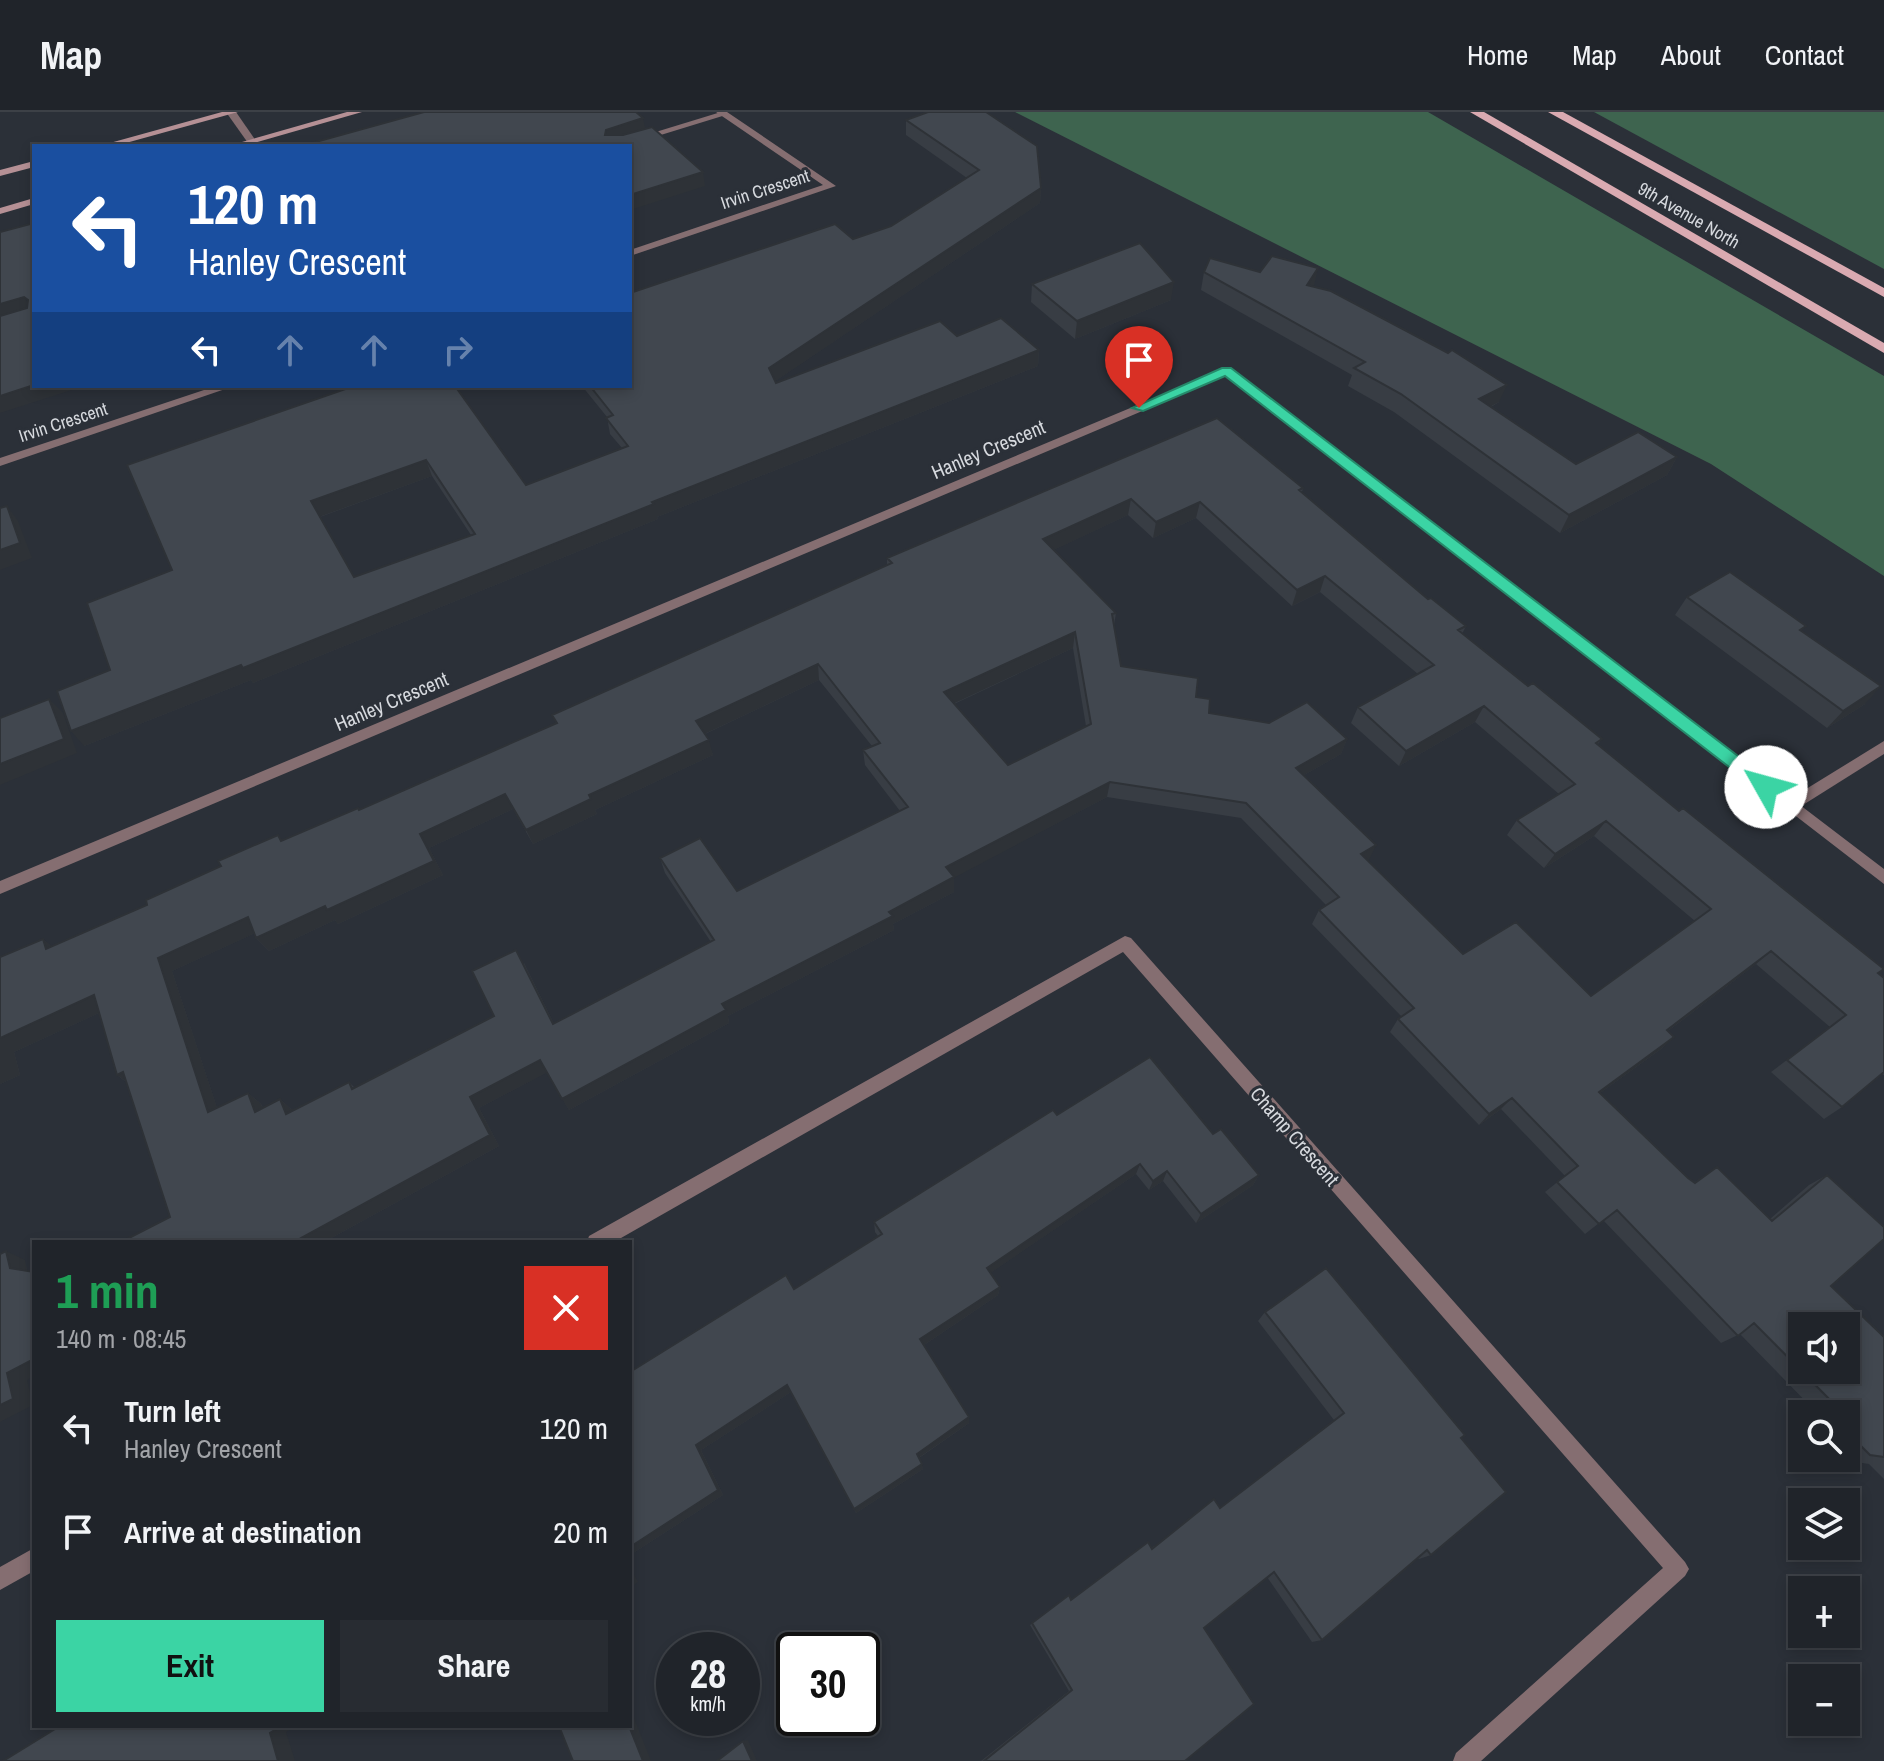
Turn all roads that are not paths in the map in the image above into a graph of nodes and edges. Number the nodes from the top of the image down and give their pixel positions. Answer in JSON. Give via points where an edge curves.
{"nodes":[{"id":1,"x":232,"y":112,"type":"edge"},
{"id":2,"x":357,"y":112,"type":"edge"},
{"id":3,"x":1476,"y":112,"type":"edge"},
{"id":4,"x":1554,"y":112,"type":"edge"},
{"id":5,"x":723,"y":113,"type":"edge"},
{"id":6,"x":251,"y":141,"type":"junction"},
{"id":7,"x":112,"y":144,"type":"edge"},
{"id":8,"x":240,"y":144,"type":"edge"},
{"id":9,"x":622,"y":144,"type":"edge"},
{"id":10,"x":32,"y":165,"type":"edge"},
{"id":11,"x":0,"y":173,"type":"edge"},
{"id":12,"x":32,"y":202,"type":"edge"},
{"id":13,"x":0,"y":211,"type":"edge"},
{"id":14,"x":632,"y":252,"type":"edge"},
{"id":15,"x":1884,"y":293,"type":"edge"},
{"id":16,"x":1884,"y":349,"type":"edge"},
{"id":17,"x":222,"y":388,"type":"edge"},
{"id":18,"x":0,"y":462,"type":"edge"},
{"id":19,"x":1884,"y":747,"type":"edge"},
{"id":20,"x":1790,"y":806,"type":"junction"},
{"id":21,"x":1884,"y":878,"type":"edge"},
{"id":22,"x":0,"y":888,"type":"edge"},
{"id":23,"x":600,"y":1240,"type":"edge"},
{"id":24,"x":32,"y":1560,"type":"edge"},
{"id":25,"x":0,"y":1579,"type":"edge"},
{"id":26,"x":1464,"y":1761,"type":"edge"}],
"edges":[{"from":1,"to":6,"type":"street"},
{"from":1,"to":7,"type":"main road"},
{"from":2,"to":6,"type":"main road"},
{"from":3,"to":16,"type":"main road","name":"9th Avenue North"},
{"from":4,"to":15,"type":"main road","name":"9th Avenue North"},
{"from":5,"to":9,"type":"street"},
{"from":5,"to":14,"type":"street","name":"Irvin Crescent","via":[[831,186]]},
{"from":6,"to":8,"type":"main road"},
{"from":10,"to":11,"type":"main road"},
{"from":12,"to":13,"type":"main road"},
{"from":17,"to":18,"type":"street","name":"Irvin Crescent"},
{"from":19,"to":20,"type":"street"},
{"from":20,"to":21,"type":"street","name":"Hanley Crescent"},
{"from":20,"to":22,"type":"street","name":"Hanley Crescent","via":[[1226,371]]},
{"from":23,"to":26,"type":"street","name":"Champ Crescent","via":[[1125,943],[1678,1569]]},
{"from":24,"to":25,"type":"street"}]}
